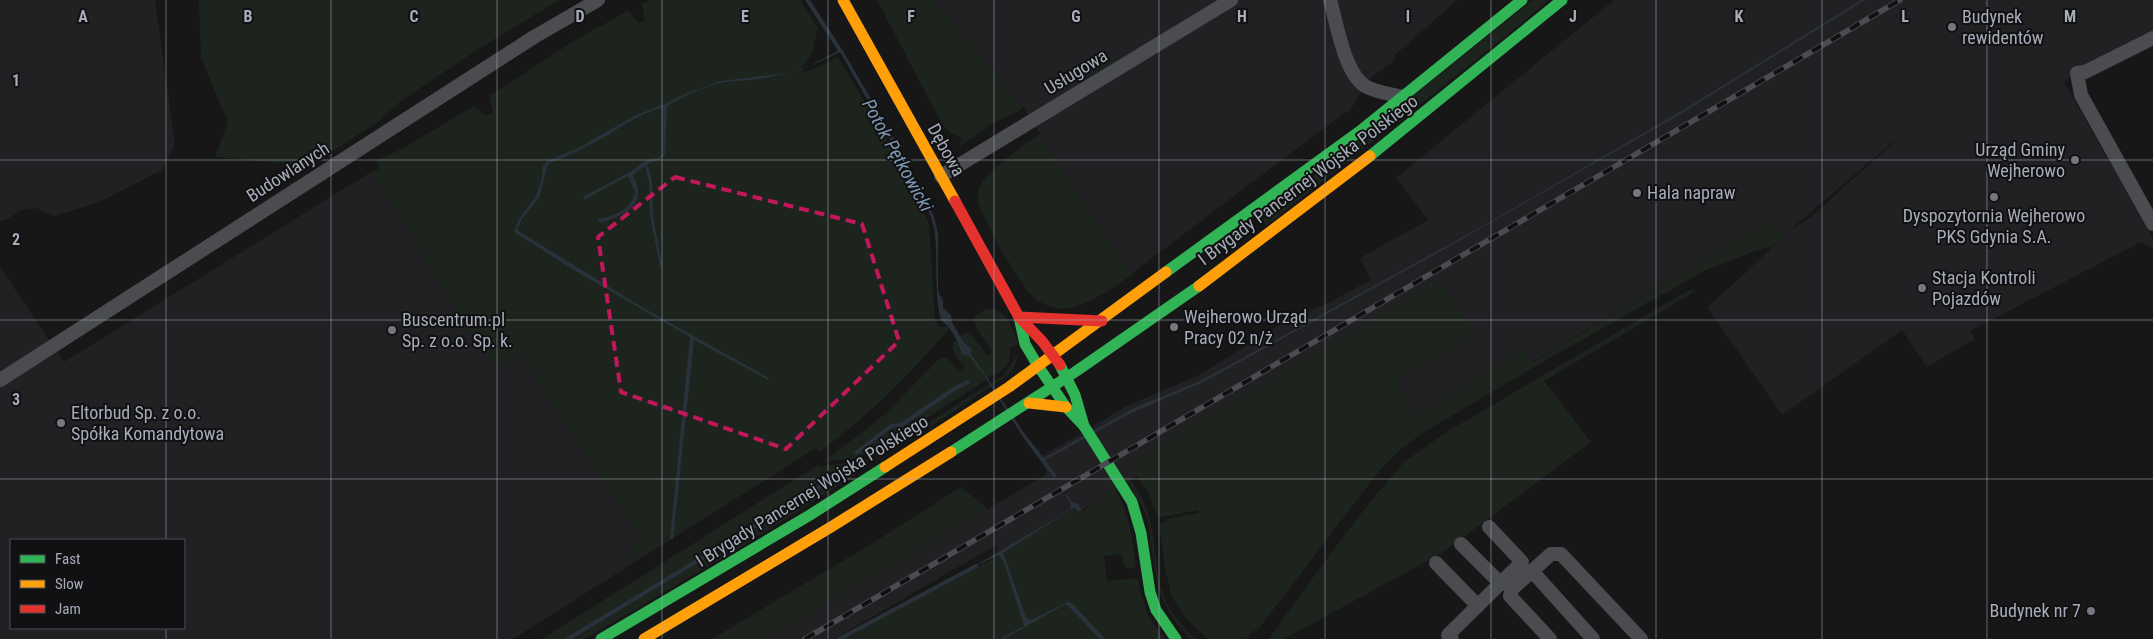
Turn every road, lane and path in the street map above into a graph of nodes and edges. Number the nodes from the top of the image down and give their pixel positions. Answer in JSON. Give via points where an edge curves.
{"nodes":[{"id":1,"x":598,"y":0,"type":"edge"},
{"id":2,"x":843,"y":0,"type":"edge"},
{"id":3,"x":1231,"y":0,"type":"edge"},
{"id":4,"x":1330,"y":0,"type":"edge"},
{"id":5,"x":1522,"y":0,"type":"edge"},
{"id":6,"x":1562,"y":0,"type":"edge"},
{"id":7,"x":2153,"y":38,"type":"edge"},
{"id":8,"x":1403,"y":97,"type":"junction"},
{"id":9,"x":941,"y":176,"type":"junction"},
{"id":10,"x":2153,"y":224,"type":"edge"},
{"id":11,"x":1019,"y":317,"type":"junction"},
{"id":12,"x":1102,"y":320,"type":"junction"},
{"id":13,"x":1052,"y":356,"type":"junction"},
{"id":14,"x":1038,"y":366,"type":"junction"},
{"id":15,"x":1067,"y":377,"type":"junction"},
{"id":16,"x":0,"y":380,"type":"edge"},
{"id":17,"x":1052,"y":388,"type":"junction"},
{"id":18,"x":1029,"y":403,"type":"junction"},
{"id":19,"x":1066,"y":407,"type":"junction"},
{"id":20,"x":1084,"y":426,"type":"junction"},
{"id":21,"x":1489,"y":528,"type":"dead end"},
{"id":22,"x":1461,"y":544,"type":"dead end"},
{"id":23,"x":1436,"y":564,"type":"dead end"},
{"id":24,"x":1532,"y":571,"type":"junction"},
{"id":25,"x":1500,"y":584,"type":"junction"},
{"id":26,"x":1478,"y":606,"type":"junction"},
{"id":27,"x":1176,"y":638,"type":"edge"},
{"id":28,"x":601,"y":639,"type":"edge"},
{"id":29,"x":644,"y":639,"type":"edge"},
{"id":30,"x":1452,"y":639,"type":"edge"},
{"id":31,"x":1550,"y":639,"type":"edge"},
{"id":32,"x":1593,"y":639,"type":"edge"},
{"id":33,"x":1641,"y":639,"type":"edge"}],
"edges":[{"from":1,"to":16,"type":"street","name":"Budowlanych","via":[[534,37]]},
{"from":2,"to":9,"type":"main road","name":"Dębowa"},
{"from":3,"to":9,"type":"street","name":"Usługowa"},
{"from":4,"to":8,"type":"street","via":[[1355,77],[1365,85]]},
{"from":5,"to":8,"type":"main road","name":"I Brygady Pancernej Wojska Polskiego"},
{"from":6,"to":15,"type":"main road","name":"I Brygady Pancernej Wojska Polskiego","via":[[1449,94],[1294,215]]},
{"from":7,"to":10,"type":"street","via":[[2077,74],[2081,95]]},
{"from":8,"to":12,"type":"main road","name":"I Brygady Pancernej Wojska Polskiego"},
{"from":9,"to":11,"type":"main road","name":"Dębowa"},
{"from":11,"to":12,"type":"main road"},
{"from":11,"to":13,"type":"main road","name":"Dębowa","via":[[1039,336]]},
{"from":11,"to":14,"type":"main road","name":"Dębowa","via":[[1025,344]]},
{"from":12,"to":13,"type":"main road","name":"I Brygady Pancernej Wojska Polskiego"},
{"from":13,"to":14,"type":"main road","name":"I Brygady Pancernej Wojska Polskiego"},
{"from":13,"to":15,"type":"main road"},
{"from":14,"to":17,"type":"main road"},
{"from":14,"to":28,"type":"main road","name":"I Brygady Pancernej Wojska Polskiego","via":[[810,515]]},
{"from":15,"to":17,"type":"main road","name":"I Brygady Pancernej Wojska Polskiego"},
{"from":15,"to":20,"type":"main road","via":[[1080,406]]},
{"from":17,"to":18,"type":"main road","name":"I Brygady Pancernej Wojska Polskiego"},
{"from":17,"to":19,"type":"main road"},
{"from":18,"to":19,"type":"main road"},
{"from":18,"to":29,"type":"main road","name":"I Brygady Pancernej Wojska Polskiego","via":[[775,563]]},
{"from":19,"to":20,"type":"main road"},
{"from":20,"to":27,"type":"main road","via":[[1132,502],[1141,533],[1150,592],[1156,610]]},
{"from":21,"to":25,"type":"street","via":[[1522,562]]},
{"from":22,"to":25,"type":"street"},
{"from":23,"to":26,"type":"street"},
{"from":24,"to":31,"type":"street","via":[[1512,589],[1510,596]]},
{"from":24,"to":32,"type":"street"},
{"from":24,"to":33,"type":"street","via":[[1551,554],[1561,554]]},
{"from":25,"to":26,"type":"street"},
{"from":26,"to":30,"type":"street","via":[[1448,636]]}]}
